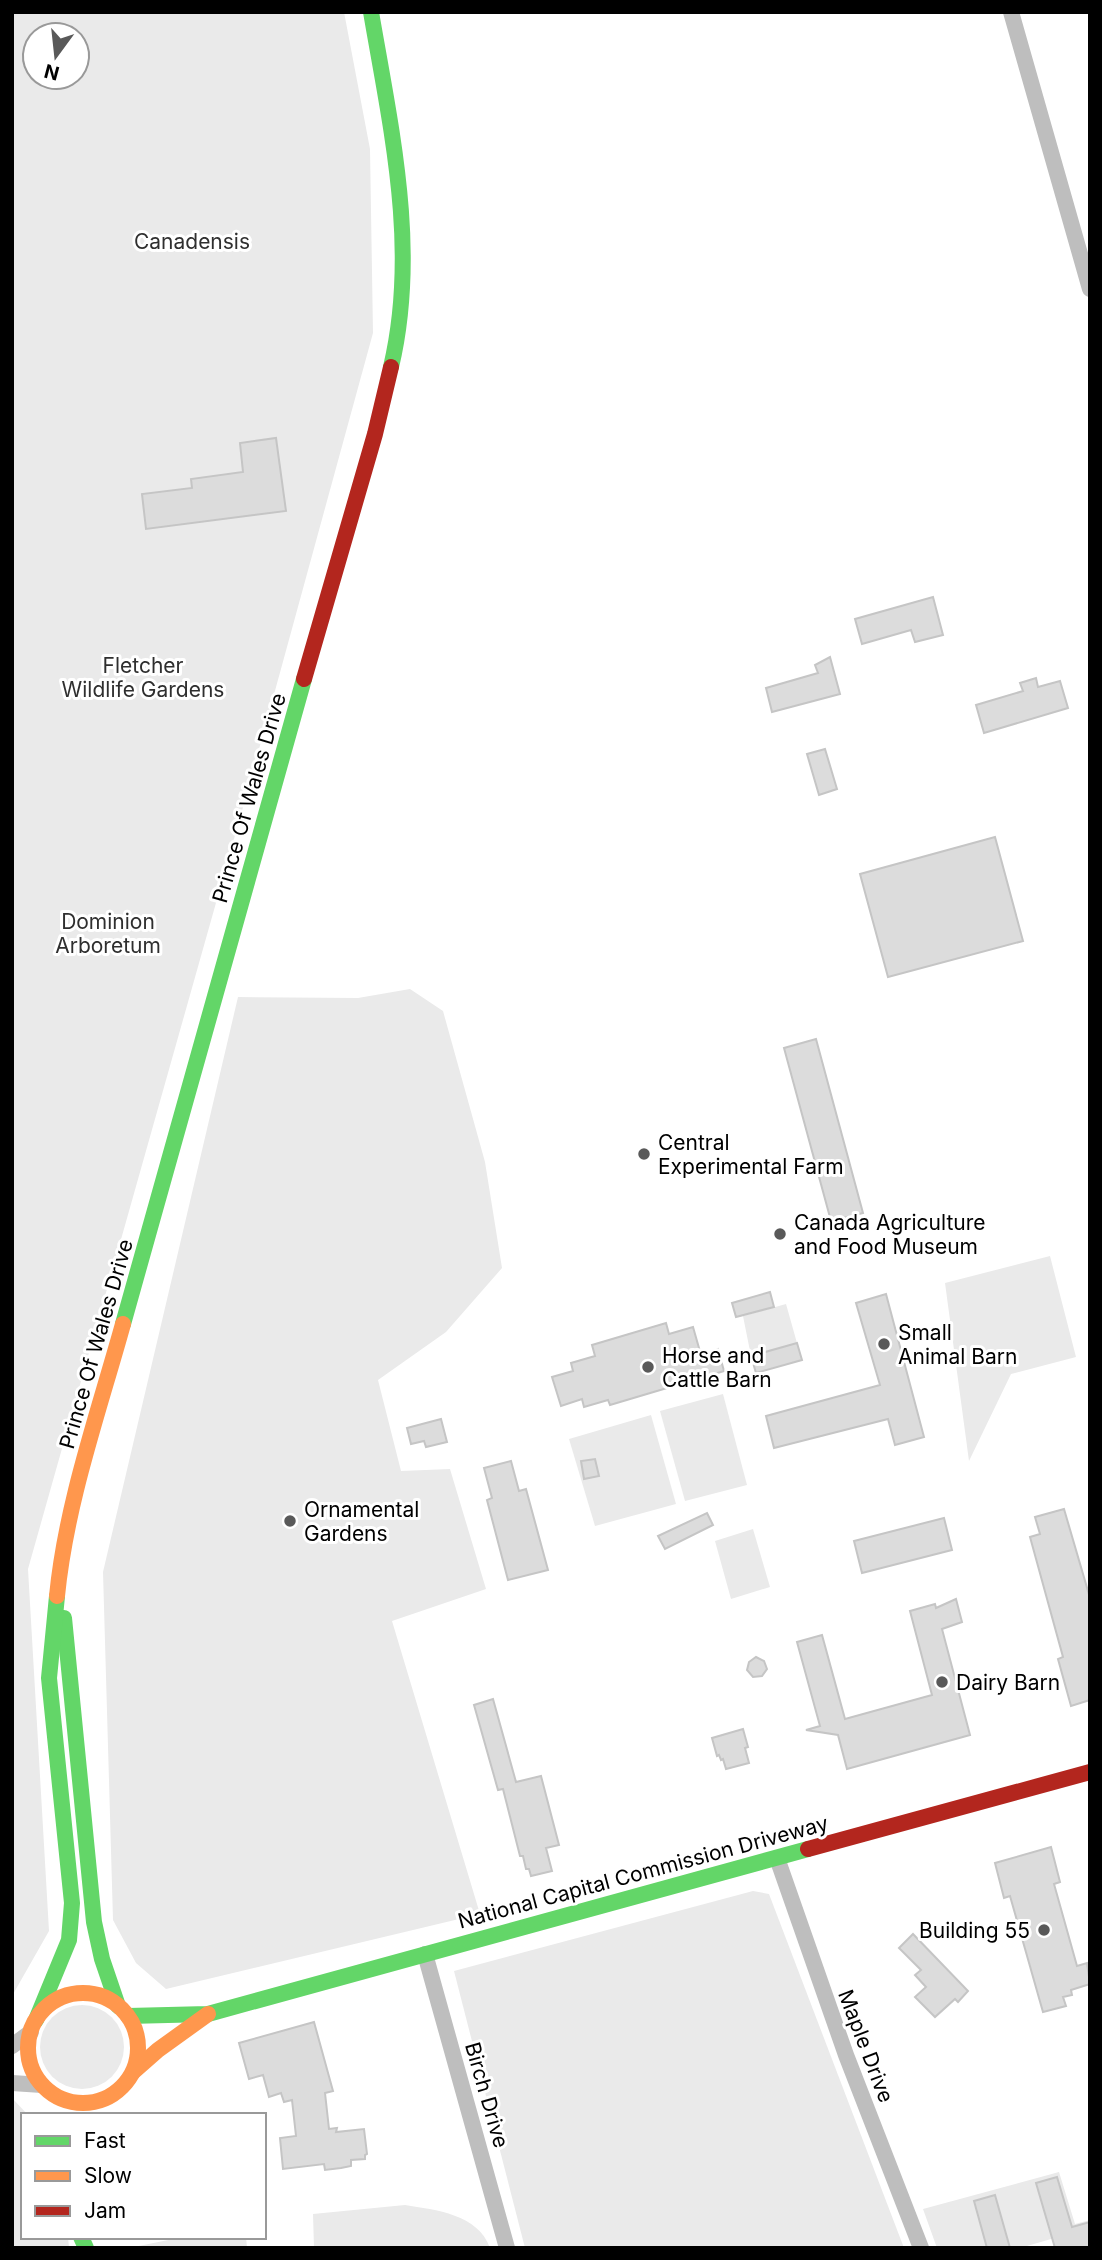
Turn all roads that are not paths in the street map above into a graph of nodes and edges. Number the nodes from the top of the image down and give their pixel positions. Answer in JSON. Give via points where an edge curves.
{"nodes":[{"id":1,"x":371,"y":12,"type":"edge"},
{"id":2,"x":1011,"y":12,"type":"edge"},
{"id":3,"x":1090,"y":289,"type":"edge"},
{"id":4,"x":59,"y":1586,"type":"junction"},
{"id":5,"x":1090,"y":1772,"type":"edge"},
{"id":6,"x":777,"y":1858,"type":"junction"},
{"id":7,"x":425,"y":1954,"type":"junction"},
{"id":8,"x":123,"y":2011,"type":"junction"},
{"id":9,"x":208,"y":2014,"type":"junction"},
{"id":10,"x":34,"y":2026,"type":"junction"},
{"id":11,"x":12,"y":2046,"type":"edge"},
{"id":12,"x":129,"y":2078,"type":"junction"},
{"id":13,"x":12,"y":2083,"type":"edge"},
{"id":14,"x":46,"y":2089,"type":"junction"},
{"id":15,"x":57,"y":2113,"type":"edge"},
{"id":16,"x":112,"y":2113,"type":"edge"},
{"id":17,"x":507,"y":2248,"type":"edge"},
{"id":18,"x":921,"y":2248,"type":"edge"}],
"edges":[{"from":1,"to":4,"type":"main road","name":"Prince Of Wales Drive","via":[[402,211],[399,334],[70,1514]]},
{"from":2,"to":3,"type":"street"},
{"from":4,"to":8,"type":"main road","name":"Prince Of Wales Drive","via":[[94,1922],[102,1959]]},
{"from":4,"to":10,"type":"main road","name":"Prince Of Wales Drive","via":[[49,1678],[72,1903],[69,1940]]},
{"from":5,"to":6,"type":"main road","name":"National Capital Commission Driveway"},
{"from":6,"to":7,"type":"main road","name":"National Capital Commission Driveway"},
{"from":6,"to":18,"type":"street","name":"Maple Drive","via":[[846,2055]]},
{"from":7,"to":9,"type":"main road","name":"National Capital Commission Driveway"},
{"from":7,"to":17,"type":"street","name":"Birch Drive"},
{"from":8,"to":9,"type":"main road","name":"National Capital Commission Driveway"},
{"from":8,"to":10,"type":"main road","via":[[94,1995],[67,1996],[55,2001]]},
{"from":8,"to":12,"type":"main road","via":[[138,2043]]},
{"from":9,"to":12,"type":"main road","name":"National Capital Commission Driveway","via":[[158,2050]]},
{"from":10,"to":11,"type":"street"},
{"from":10,"to":14,"type":"main road","via":[[29,2058]]},
{"from":12,"to":14,"type":"main road","via":[[97,2102],[64,2100]]},
{"from":12,"to":16,"type":"main road"},
{"from":13,"to":14,"type":"street"},
{"from":14,"to":15,"type":"main road"}]}
